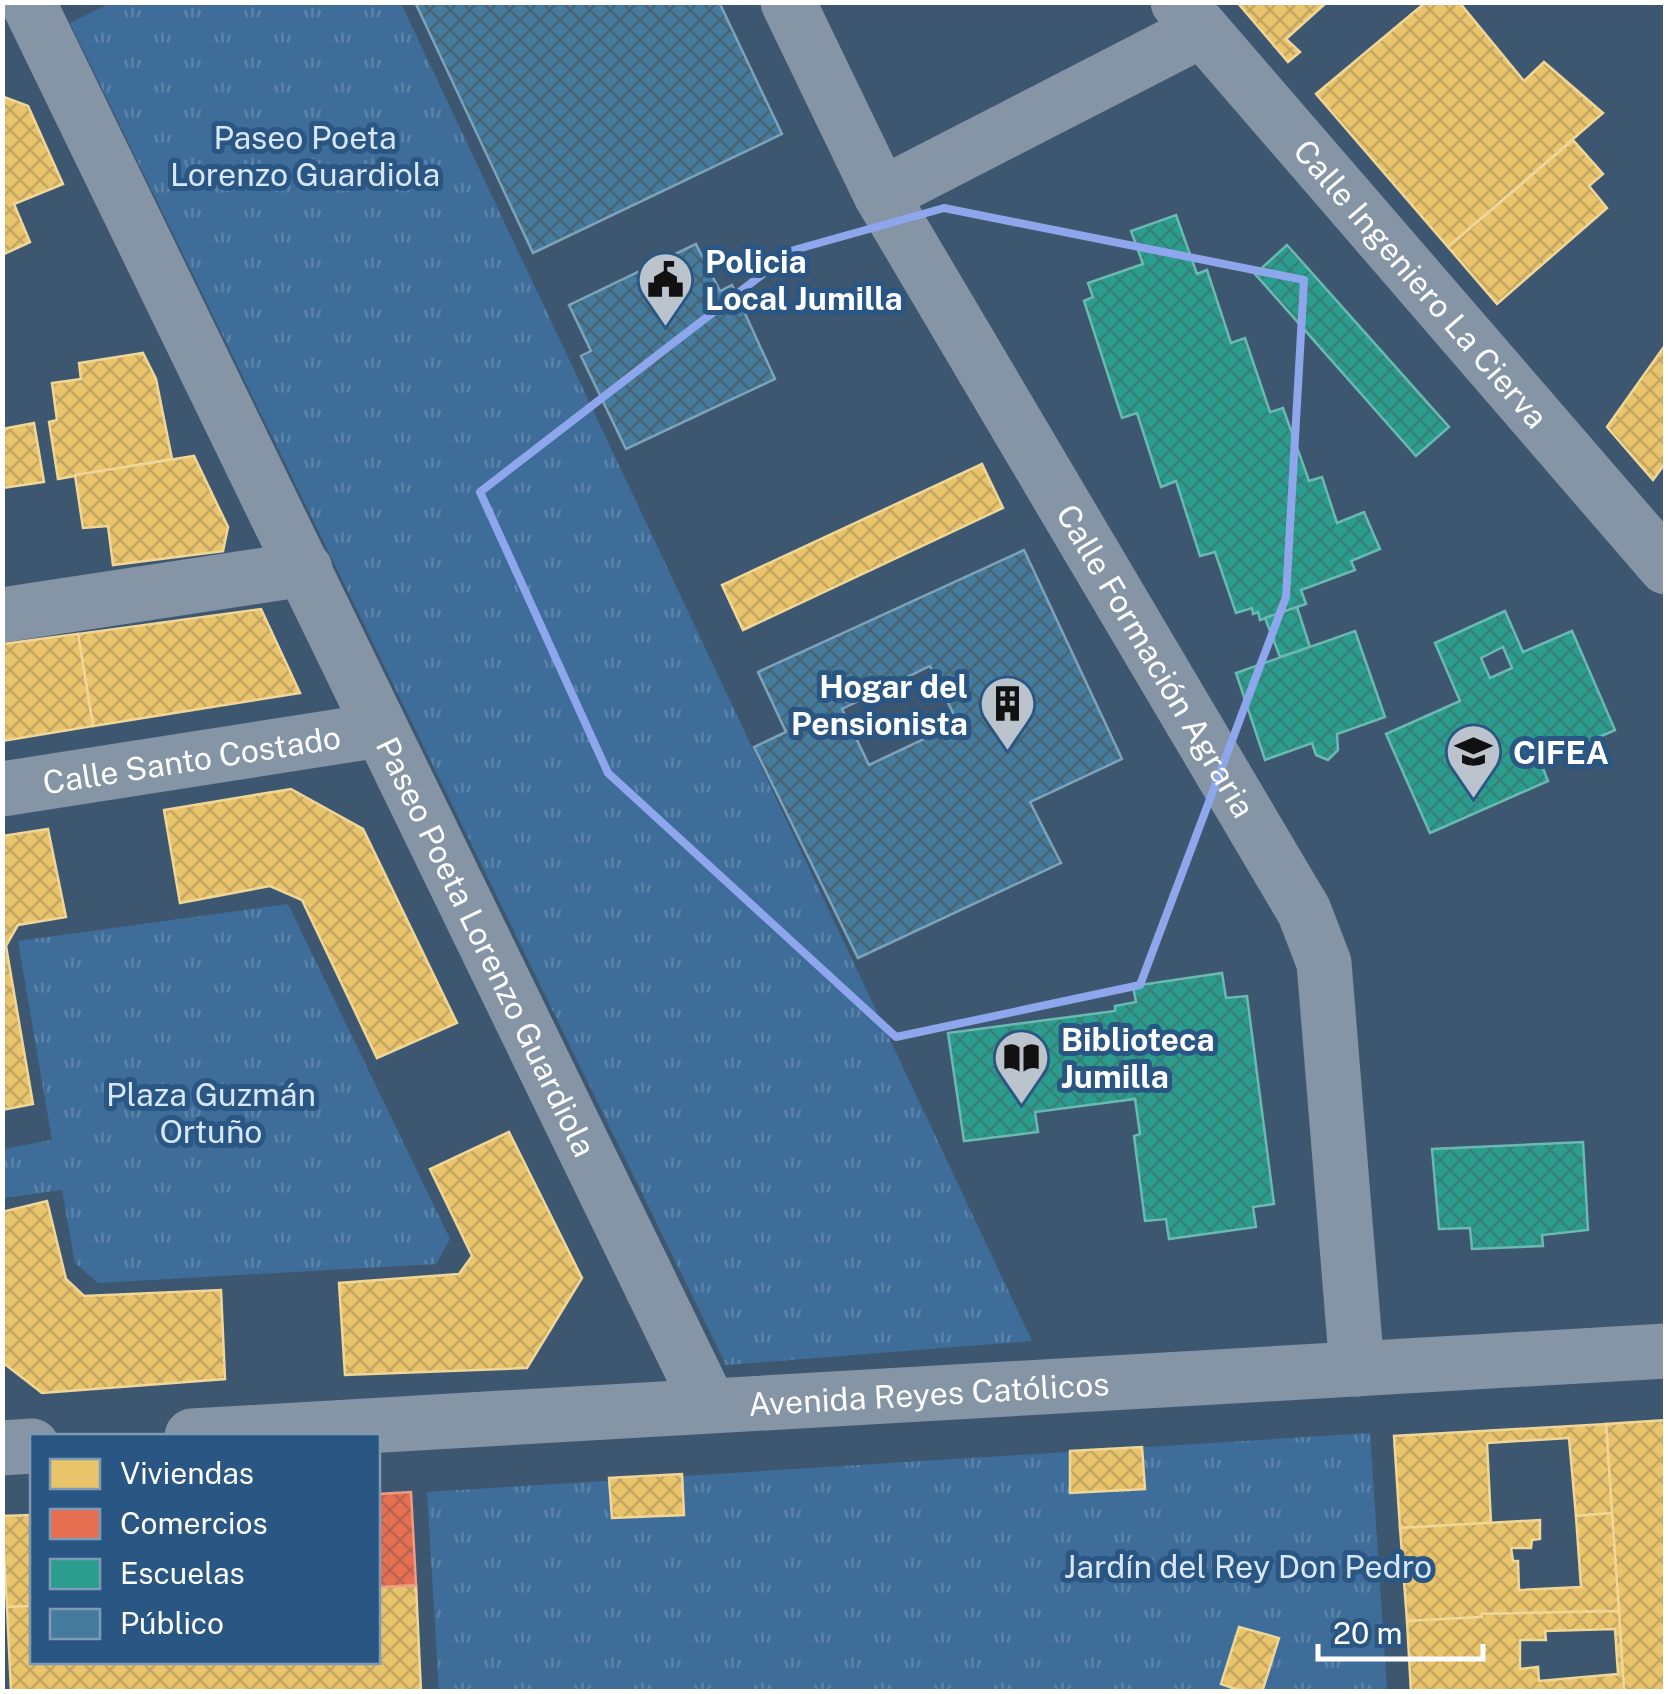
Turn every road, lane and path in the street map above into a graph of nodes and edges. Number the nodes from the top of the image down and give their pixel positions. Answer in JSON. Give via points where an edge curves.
{"nodes":[{"id":1,"x":788,"y":2,"type":"edge"},
{"id":2,"x":1190,"y":16,"type":"edge"},
{"id":3,"x":24,"y":26,"type":"edge"},
{"id":4,"x":881,"y":195,"type":"junction"},
{"id":5,"x":1666,"y":567,"type":"edge"},
{"id":6,"x":305,"y":569,"type":"junction"},
{"id":7,"x":2,"y":615,"type":"edge"},
{"id":8,"x":380,"y":730,"type":"junction"},
{"id":9,"x":2,"y":789,"type":"edge"},
{"id":10,"x":1666,"y":1351,"type":"edge"},
{"id":11,"x":1357,"y":1368,"type":"junction"},
{"id":12,"x":709,"y":1406,"type":"junction"},
{"id":13,"x":226,"y":1434,"type":"edge"},
{"id":14,"x":30,"y":1446,"type":"edge"},
{"id":15,"x":2,"y":1448,"type":"edge"}],
"edges":[{"from":1,"to":4,"type":"street","name":"Calle Formación Agraria"},
{"from":2,"to":4,"type":"street"},
{"from":2,"to":5,"type":"street","name":"Calle Ingeniero La Cierva"},
{"from":3,"to":6,"type":"street","name":"Paseo Poeta Lorenzo Guardiola"},
{"from":4,"to":11,"type":"street","name":"Calle Formación Agraria","via":[[1315,935],[1324,963]]},
{"from":6,"to":7,"type":"street"},
{"from":6,"to":8,"type":"street","name":"Paseo Poeta Lorenzo Guardiola"},
{"from":8,"to":9,"type":"street","name":"Calle Santo Costado"},
{"from":8,"to":12,"type":"street","name":"Paseo Poeta Lorenzo Guardiola"},
{"from":10,"to":11,"type":"street","name":"Avenida Reyes Católicos"},
{"from":11,"to":12,"type":"street","name":"Avenida Reyes Católicos"},
{"from":12,"to":13,"type":"street","name":"Avenida Reyes Católicos"},
{"from":14,"to":15,"type":"street"}]}
